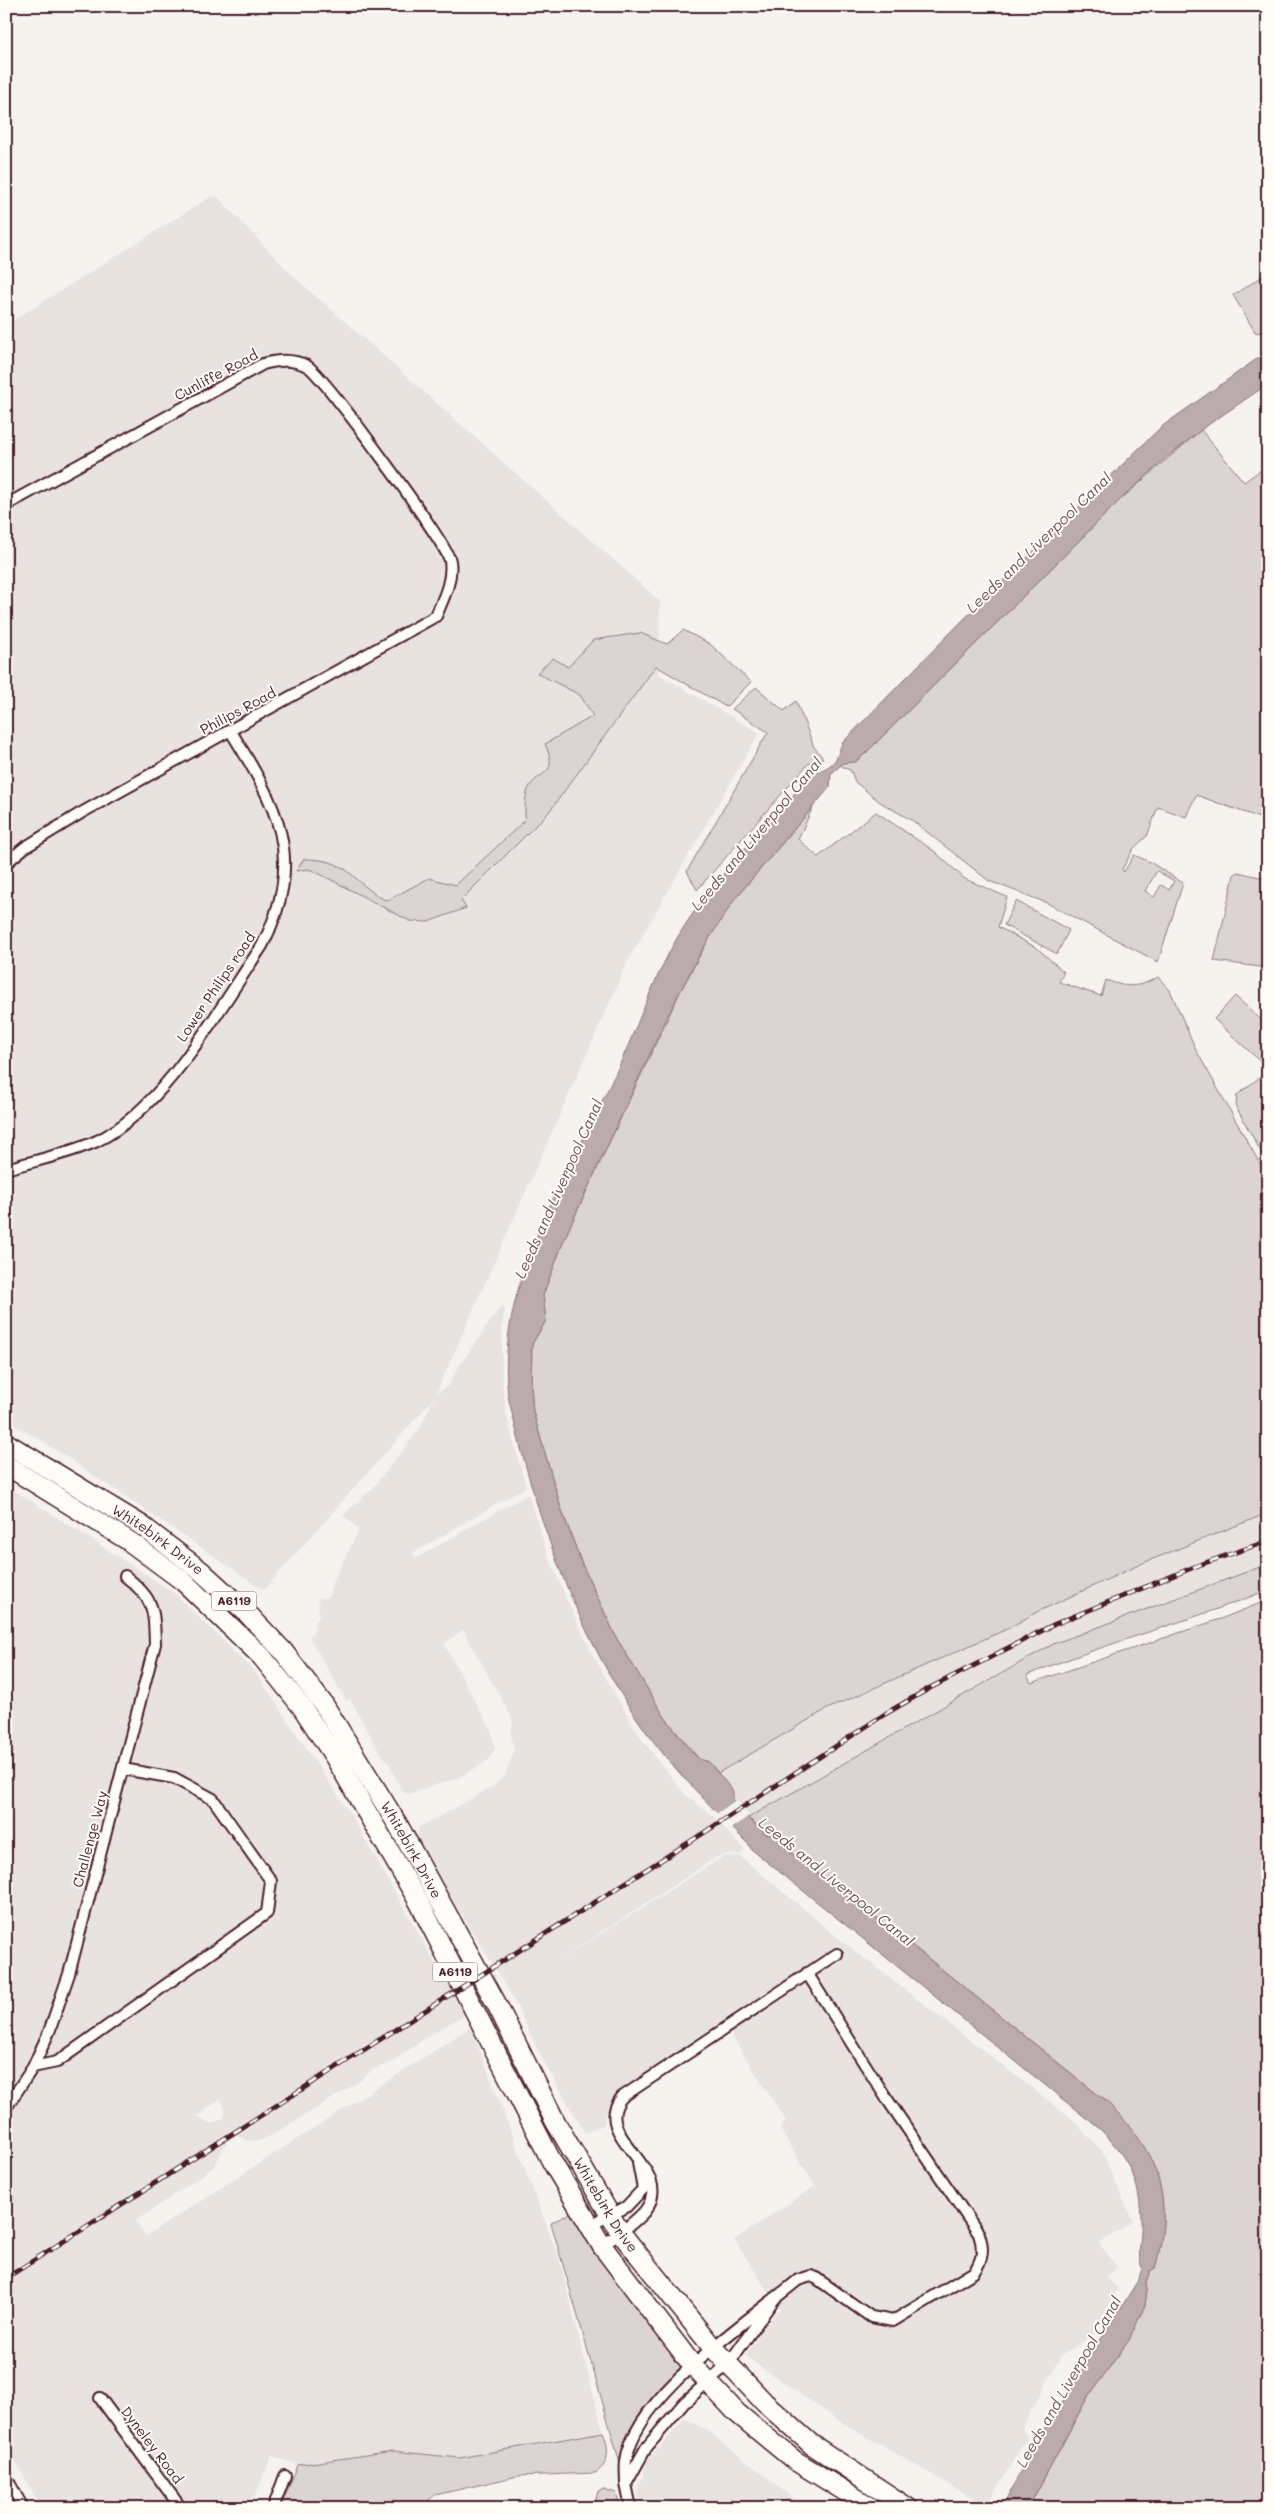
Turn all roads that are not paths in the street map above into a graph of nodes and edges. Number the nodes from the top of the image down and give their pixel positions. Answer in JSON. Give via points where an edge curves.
{"nodes":[{"id":1,"x":6,"y":505,"type":"edge"},
{"id":2,"x":450,"y":562,"type":"joint"},
{"id":3,"x":230,"y":730,"type":"junction"},
{"id":4,"x":6,"y":863,"type":"edge"},
{"id":5,"x":6,"y":1169,"type":"edge"},
{"id":6,"x":6,"y":1444,"type":"edge"},
{"id":7,"x":6,"y":1465,"type":"edge"},
{"id":8,"x":125,"y":1576,"type":"dead end"},
{"id":9,"x":123,"y":1769,"type":"junction"},
{"id":10,"x":837,"y":1954,"type":"dead end"},
{"id":11,"x":807,"y":1973,"type":"junction"},
{"id":12,"x":33,"y":2067,"type":"junction"},
{"id":13,"x":6,"y":2108,"type":"edge"},
{"id":14,"x":638,"y":2160,"type":"junction"},
{"id":15,"x":610,"y":2216,"type":"junction"},
{"id":16,"x":589,"y":2226,"type":"junction"},
{"id":17,"x":620,"y":2232,"type":"junction"},
{"id":18,"x":602,"y":2246,"type":"junction"},
{"id":19,"x":776,"y":2298,"type":"junction"},
{"id":20,"x":714,"y":2348,"type":"junction"},
{"id":21,"x":729,"y":2363,"type":"junction"},
{"id":22,"x":693,"y":2366,"type":"junction"},
{"id":23,"x":706,"y":2382,"type":"junction"},
{"id":24,"x":100,"y":2398,"type":"dead end"},
{"id":25,"x":286,"y":2476,"type":"dead end"},
{"id":26,"x":6,"y":2477,"type":"edge"},
{"id":27,"x":626,"y":2484,"type":"junction"},
{"id":28,"x":23,"y":2508,"type":"edge"},
{"id":29,"x":181,"y":2508,"type":"edge"},
{"id":30,"x":272,"y":2508,"type":"edge"},
{"id":31,"x":631,"y":2508,"type":"edge"},
{"id":32,"x":872,"y":2508,"type":"edge"},
{"id":33,"x":908,"y":2508,"type":"edge"}],
"edges":[{"from":1,"to":2,"type":"street","name":"Cunliffe Road","via":[[263,364],[291,362],[309,366],[376,450],[442,542]]},
{"from":2,"to":3,"type":"street","name":"Philips Road","via":[[449,585],[436,616]]},
{"from":3,"to":4,"type":"street","name":"Philips Road","via":[[81,813]]},
{"from":3,"to":5,"type":"street","name":"Lower Philips road","via":[[259,777],[279,822],[285,878],[282,898],[270,931],[177,1070],[147,1103],[98,1140],[56,1156]]},
{"from":6,"to":15,"type":"highway","name":"Whitebirk Drive","number":"A6119","via":[[141,1525],[201,1571],[283,1650],[324,1705],[398,1825],[495,2001],[555,2121]]},
{"from":7,"to":16,"type":"highway","name":"Whitebirk Drive","number":"A6119","via":[[129,1541],[183,1581],[262,1657],[302,1707],[336,1758],[419,1902],[552,2162]]},
{"from":8,"to":9,"type":"street","name":"Challenge Way","via":[[144,1591],[154,1614],[155,1644]]},
{"from":9,"to":12,"type":"street","name":"Challenge Way","via":[[69,1974]]},
{"from":9,"to":12,"type":"street","via":[[174,1778],[213,1799],[271,1881],[267,1913],[57,2062]]},
{"from":10,"to":11,"type":"street"},
{"from":11,"to":14,"type":"street","via":[[622,2096],[615,2105],[615,2124]]},
{"from":11,"to":19,"type":"street","via":[[983,2245],[981,2260],[974,2272],[893,2321],[871,2317],[811,2276],[798,2280]]},
{"from":12,"to":13,"type":"street","name":"Challenge Way"},
{"from":14,"to":15,"type":"street","via":[[643,2188],[626,2207]]},
{"from":14,"to":17,"type":"street","via":[[653,2181],[651,2198],[644,2211]]},
{"from":15,"to":16,"type":"street"},
{"from":15,"to":17,"type":"highway","name":"Whitebirk Drive","number":"A6119"},
{"from":16,"to":18,"type":"highway","name":"Whitebirk Drive","number":"A6119"},
{"from":17,"to":18,"type":"street"},
{"from":17,"to":20,"type":"highway","name":"Whitebirk Drive","number":"A6119"},
{"from":18,"to":22,"type":"highway","name":"Whitebirk Drive","number":"A6119"},
{"from":19,"to":20,"type":"street"},
{"from":19,"to":21,"type":"street"},
{"from":20,"to":21,"type":"highway","name":"Whitebirk Drive","number":"A6119"},
{"from":20,"to":22,"type":"street"},
{"from":21,"to":23,"type":"street"},
{"from":21,"to":33,"type":"highway","name":"Whitebirk Drive","number":"A6119","via":[[765,2403],[811,2444]]},
{"from":22,"to":23,"type":"highway","name":"Whitebirk Drive","number":"A6119"},
{"from":22,"to":27,"type":"street","via":[[638,2427],[626,2460]]},
{"from":23,"to":27,"type":"street","via":[[646,2448]]},
{"from":23,"to":32,"type":"highway","name":"Whitebirk Drive","number":"A6119","via":[[737,2413],[794,2460]]},
{"from":24,"to":29,"type":"street","name":"Dyneley Road"},
{"from":25,"to":30,"type":"street"},
{"from":26,"to":28,"type":"street"},
{"from":27,"to":31,"type":"street"}]}
